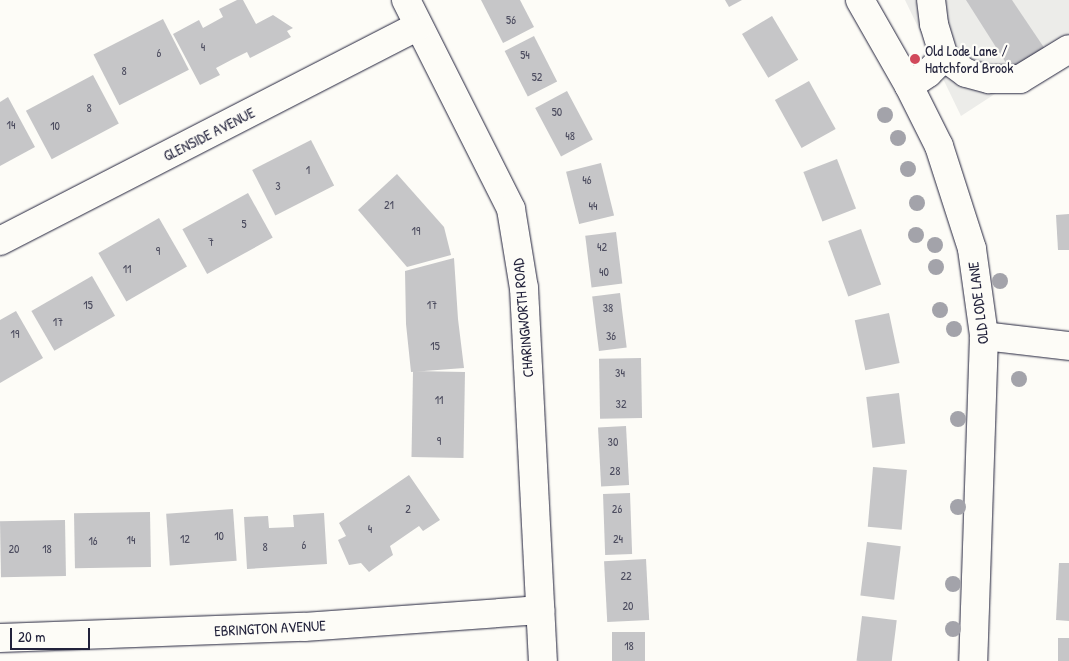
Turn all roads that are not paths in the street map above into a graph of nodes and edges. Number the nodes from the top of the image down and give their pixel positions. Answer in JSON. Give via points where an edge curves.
{"nodes":[{"id":1,"x":406,"y":0,"type":"edge"},
{"id":2,"x":860,"y":0,"type":"edge"},
{"id":3,"x":931,"y":0,"type":"edge"},
{"id":4,"x":418,"y":26,"type":"junction"},
{"id":5,"x":1069,"y":49,"type":"edge"},
{"id":6,"x":944,"y":57,"type":"junction"},
{"id":7,"x":909,"y":86,"type":"junction"},
{"id":8,"x":0,"y":242,"type":"edge"},
{"id":9,"x":984,"y":336,"type":"junction"},
{"id":10,"x":1069,"y":346,"type":"edge"},
{"id":11,"x":540,"y":610,"type":"junction"},
{"id":12,"x":0,"y":638,"type":"edge"},
{"id":13,"x":543,"y":661,"type":"edge"},
{"id":14,"x":973,"y":661,"type":"edge"}],
"edges":[{"from":1,"to":4,"type":"street","name":"CHARINGWORTH ROAD"},
{"from":2,"to":7,"type":"street","name":"OLD LODE LANE"},
{"from":3,"to":6,"type":"street"},
{"from":4,"to":8,"type":"street","name":"GLENSIDE AVENUE"},
{"from":4,"to":11,"type":"street","name":"CHARINGWORTH ROAD","via":[[511,209],[524,288]]},
{"from":5,"to":6,"type":"street","via":[[1020,79],[989,79],[966,73]]},
{"from":6,"to":7,"type":"street"},
{"from":7,"to":9,"type":"street","name":"OLD LODE LANE","via":[[939,146],[972,249]]},
{"from":9,"to":10,"type":"street"},
{"from":9,"to":14,"type":"street","name":"OLD LODE LANE"},
{"from":11,"to":12,"type":"street","name":"EBRINGTON AVENUE","via":[[304,627]]},
{"from":11,"to":13,"type":"street","name":"CHARINGWORTH ROAD"}]}
